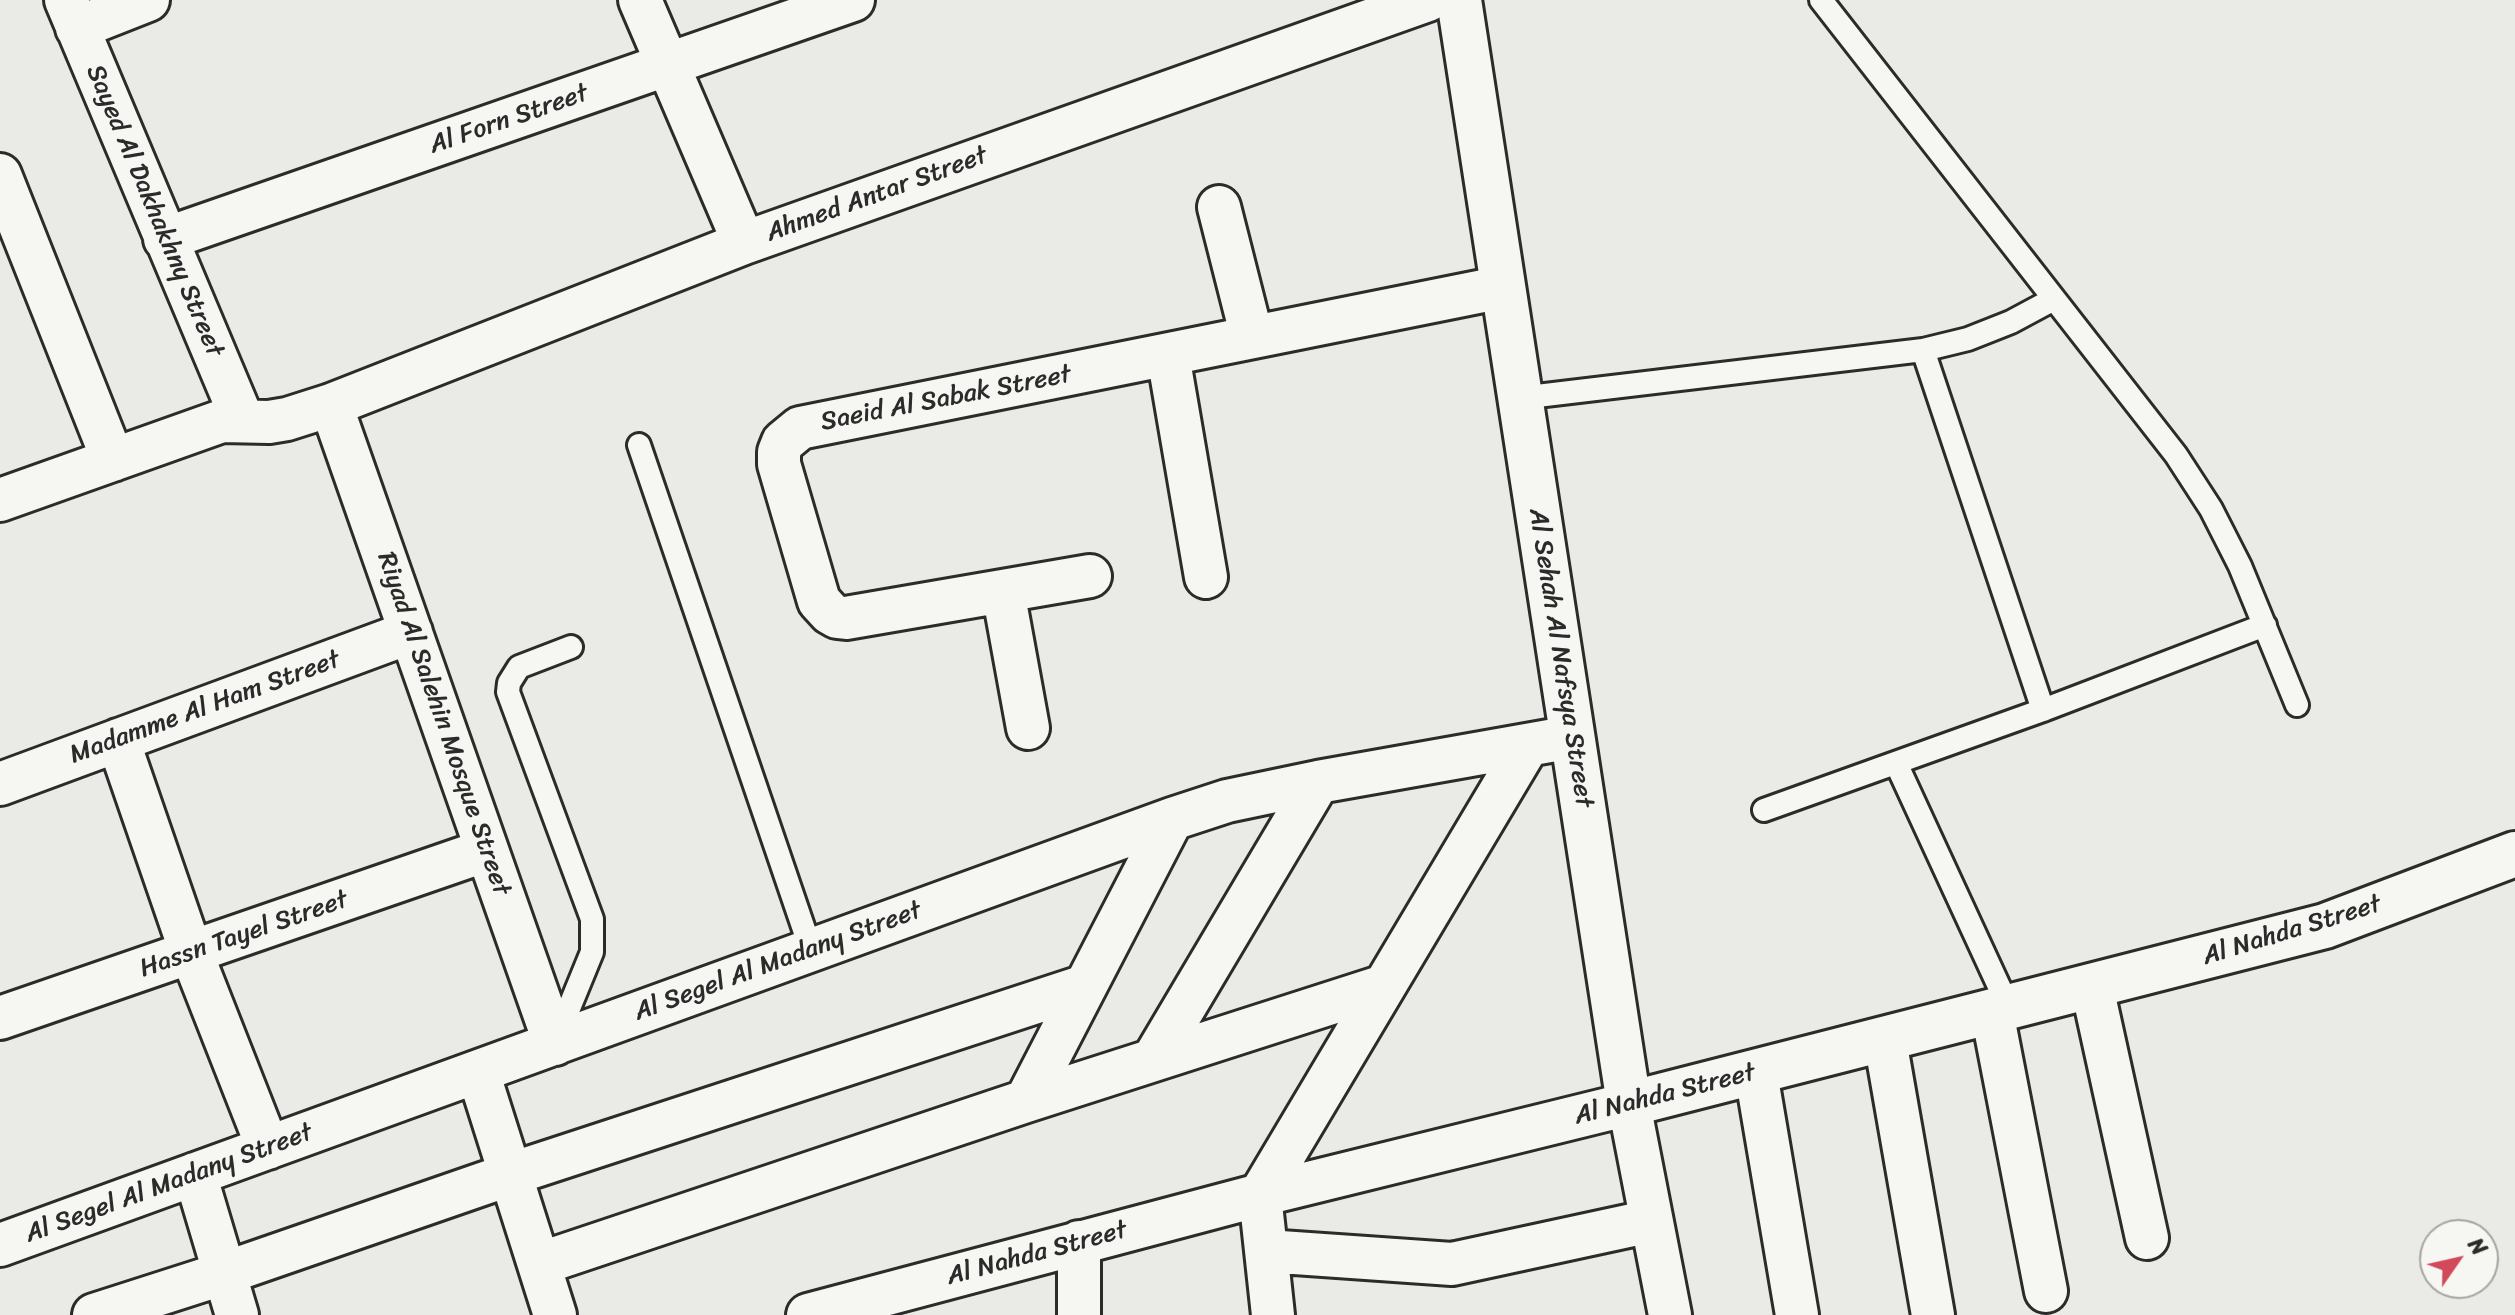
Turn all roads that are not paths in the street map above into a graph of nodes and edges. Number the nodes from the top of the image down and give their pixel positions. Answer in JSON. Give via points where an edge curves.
{"nodes":[{"id":1,"x":148,"y":0,"type":"edge"},
{"id":2,"x":640,"y":0,"type":"edge"},
{"id":3,"x":853,"y":0,"type":"edge"},
{"id":4,"x":1428,"y":0,"type":"edge"},
{"id":5,"x":1459,"y":0,"type":"edge"},
{"id":6,"x":1821,"y":0,"type":"edge"},
{"id":7,"x":72,"y":14,"type":"edge"},
{"id":8,"x":667,"y":65,"type":"junction"},
{"id":9,"x":0,"y":175,"type":"edge"},
{"id":10,"x":1219,"y":207,"type":"dead end"},
{"id":11,"x":165,"y":239,"type":"junction"},
{"id":12,"x":744,"y":243,"type":"junction"},
{"id":13,"x":1503,"y":287,"type":"junction"},
{"id":14,"x":2052,"y":300,"type":"junction"},
{"id":15,"x":1252,"y":337,"type":"junction"},
{"id":16,"x":1923,"y":350,"type":"junction"},
{"id":17,"x":1168,"y":355,"type":"junction"},
{"id":18,"x":1520,"y":398,"type":"junction"},
{"id":19,"x":331,"y":405,"type":"junction"},
{"id":20,"x":243,"y":421,"type":"junction"},
{"id":21,"x":639,"y":445,"type":"dead end"},
{"id":22,"x":113,"y":460,"type":"junction"},
{"id":23,"x":0,"y":500,"type":"edge"},
{"id":24,"x":1090,"y":576,"type":"dead end"},
{"id":25,"x":1206,"y":577,"type":"dead end"},
{"id":26,"x":1003,"y":591,"type":"junction"},
{"id":27,"x":2265,"y":625,"type":"junction"},
{"id":28,"x":411,"y":632,"type":"junction"},
{"id":29,"x":571,"y":647,"type":"dead end"},
{"id":30,"x":2297,"y":705,"type":"dead end"},
{"id":31,"x":2043,"y":710,"type":"junction"},
{"id":32,"x":1028,"y":728,"type":"dead end"},
{"id":33,"x":1572,"y":737,"type":"junction"},
{"id":34,"x":118,"y":740,"type":"junction"},
{"id":35,"x":1528,"y":745,"type":"junction"},
{"id":36,"x":1896,"y":763,"type":"junction"},
{"id":37,"x":1318,"y":782,"type":"junction"},
{"id":38,"x":0,"y":784,"type":"edge"},
{"id":39,"x":1764,"y":810,"type":"dead end"},
{"id":40,"x":1172,"y":819,"type":"junction"},
{"id":41,"x":487,"y":850,"type":"junction"},
{"id":42,"x":2515,"y":854,"type":"edge"},
{"id":43,"x":811,"y":950,"type":"junction"},
{"id":44,"x":191,"y":952,"type":"junction"},
{"id":45,"x":1085,"y":986,"type":"junction"},
{"id":46,"x":1384,"y":986,"type":"junction"},
{"id":47,"x":2092,"y":987,"type":"junction"},
{"id":48,"x":2001,"y":1010,"type":"junction"},
{"id":49,"x":0,"y":1018,"type":"edge"},
{"id":50,"x":1885,"y":1040,"type":"junction"},
{"id":51,"x":555,"y":1044,"type":"junction"},
{"id":52,"x":1153,"y":1060,"type":"junction"},
{"id":53,"x":478,"y":1072,"type":"junction"},
{"id":54,"x":1756,"y":1073,"type":"junction"},
{"id":55,"x":1026,"y":1101,"type":"junction"},
{"id":56,"x":1629,"y":1104,"type":"junction"},
{"id":57,"x":268,"y":1148,"type":"junction"},
{"id":58,"x":195,"y":1174,"type":"junction"},
{"id":59,"x":511,"y":1174,"type":"junction"},
{"id":60,"x":1260,"y":1195,"type":"junction"},
{"id":61,"x":1651,"y":1221,"type":"junction"},
{"id":62,"x":2147,"y":1238,"type":"dead end"},
{"id":63,"x":1079,"y":1242,"type":"junction"},
{"id":64,"x":0,"y":1245,"type":"edge"},
{"id":65,"x":1266,"y":1251,"type":"junction"},
{"id":66,"x":539,"y":1264,"type":"junction"},
{"id":67,"x":225,"y":1273,"type":"junction"},
{"id":68,"x":2046,"y":1291,"type":"dead end"},
{"id":69,"x":94,"y":1315,"type":"edge"},
{"id":70,"x":237,"y":1315,"type":"edge"},
{"id":71,"x":555,"y":1315,"type":"edge"},
{"id":72,"x":808,"y":1315,"type":"edge"},
{"id":73,"x":1079,"y":1315,"type":"edge"},
{"id":74,"x":1273,"y":1315,"type":"edge"},
{"id":75,"x":1670,"y":1315,"type":"edge"},
{"id":76,"x":1797,"y":1315,"type":"edge"},
{"id":77,"x":1933,"y":1315,"type":"edge"}],
"edges":[{"from":1,"to":7,"type":"street"},
{"from":2,"to":8,"type":"street"},
{"from":3,"to":8,"type":"street","name":"Al Forn Street"},
{"from":4,"to":12,"type":"street","name":"Ahmed Antar Street"},
{"from":5,"to":13,"type":"main road","name":"Al Sehah Al Nafsya Street"},
{"from":6,"to":14,"type":"lane"},
{"from":7,"to":11,"type":"street","name":"Sayed Al Dakhakhny Street"},
{"from":8,"to":11,"type":"street","name":"Al Forn Street"},
{"from":8,"to":12,"type":"street"},
{"from":9,"to":22,"type":"street"},
{"from":10,"to":15,"type":"street"},
{"from":11,"to":20,"type":"street","name":"Sayed Al Dakhakhny Street"},
{"from":12,"to":19,"type":"street","name":"Ahmed Antar Street"},
{"from":13,"to":15,"type":"street","name":"Saeid Al Sabak Street"},
{"from":13,"to":18,"type":"main road","name":"Al Sehah Al Nafsya Street"},
{"from":14,"to":16,"type":"lane","via":[[1997,328]]},
{"from":14,"to":27,"type":"lane","via":[[2176,455],[2211,509]]},
{"from":15,"to":17,"type":"street","name":"Saeid Al Sabak Street"},
{"from":16,"to":18,"type":"lane"},
{"from":16,"to":31,"type":"lane"},
{"from":17,"to":25,"type":"street"},
{"from":17,"to":26,"type":"street","name":"Saeid Al Sabak Street","via":[[800,428],[783,442],[779,464],[819,601],[830,613],[846,618]]},
{"from":18,"to":33,"type":"main road","name":"Al Sehah Al Nafsya Street"},
{"from":19,"to":20,"type":"street","name":"Ahmed Antar Street","via":[[287,419]]},
{"from":19,"to":28,"type":"street","name":"Riyad Al Salehin Mosque Street"},
{"from":20,"to":22,"type":"street","name":"Ahmed Antar Street","via":[[222,421]]},
{"from":21,"to":43,"type":"lane"},
{"from":22,"to":23,"type":"street","name":"Ahmed Antar Street"},
{"from":24,"to":26,"type":"street","name":"Saeid Al Sabak Street"},
{"from":26,"to":32,"type":"street"},
{"from":27,"to":30,"type":"lane"},
{"from":27,"to":31,"type":"lane"},
{"from":28,"to":34,"type":"street","name":"Madamme Al Ham Street"},
{"from":28,"to":41,"type":"street","name":"Riyad Al Salehin Mosque Street"},
{"from":29,"to":51,"type":"lane","via":[[519,667],[508,692],[592,919],[592,952]]},
{"from":31,"to":36,"type":"lane"},
{"from":33,"to":35,"type":"street","name":"Al Segel Al Madany Street"},
{"from":33,"to":56,"type":"main road","name":"Al Sehah Al Nafsya Street"},
{"from":34,"to":38,"type":"street","name":"Madamme Al Ham Street"},
{"from":34,"to":44,"type":"street"},
{"from":35,"to":37,"type":"street","name":"Al Segel Al Madany Street"},
{"from":35,"to":46,"type":"street"},
{"from":36,"to":39,"type":"lane"},
{"from":36,"to":48,"type":"lane"},
{"from":37,"to":40,"type":"street","name":"Al Segel Al Madany Street"},
{"from":37,"to":52,"type":"street"},
{"from":40,"to":43,"type":"street","name":"Al Segel Al Madany Street"},
{"from":40,"to":45,"type":"street"},
{"from":41,"to":44,"type":"street","name":"Hassn Tayel Street"},
{"from":41,"to":51,"type":"street","name":"Riyad Al Salehin Mosque Street"},
{"from":42,"to":47,"type":"main road","name":"Al Nahda Street","via":[[2325,926]]},
{"from":43,"to":51,"type":"street","name":"Al Segel Al Madany Street"},
{"from":44,"to":49,"type":"street","name":"Hassn Tayel Street"},
{"from":44,"to":57,"type":"street"},
{"from":45,"to":55,"type":"street"},
{"from":45,"to":59,"type":"street"},
{"from":46,"to":52,"type":"street"},
{"from":46,"to":60,"type":"street"},
{"from":47,"to":48,"type":"main road","name":"Al Nahda Street"},
{"from":47,"to":62,"type":"street"},
{"from":48,"to":50,"type":"main road","name":"Al Nahda Street"},
{"from":48,"to":68,"type":"street"},
{"from":50,"to":54,"type":"main road","name":"Al Nahda Street"},
{"from":50,"to":77,"type":"street"},
{"from":51,"to":53,"type":"street","name":"Al Segel Al Madany Street"},
{"from":52,"to":55,"type":"street"},
{"from":53,"to":57,"type":"street","name":"Al Segel Al Madany Street"},
{"from":53,"to":59,"type":"street"},
{"from":54,"to":56,"type":"main road","name":"Al Nahda Street"},
{"from":54,"to":76,"type":"street"},
{"from":55,"to":66,"type":"street"},
{"from":56,"to":60,"type":"street","name":"Al Nahda Street"},
{"from":56,"to":61,"type":"street","name":"Al Sehah Al Nafsya Street"},
{"from":57,"to":58,"type":"street","name":"Al Segel Al Madany Street"},
{"from":58,"to":64,"type":"street","name":"Al Segel Al Madany Street"},
{"from":58,"to":67,"type":"street"},
{"from":59,"to":66,"type":"street"},
{"from":59,"to":67,"type":"street"},
{"from":60,"to":63,"type":"street","name":"Al Nahda Street"},
{"from":60,"to":65,"type":"street"},
{"from":61,"to":65,"type":"street","via":[[1452,1264]]},
{"from":61,"to":75,"type":"street","name":"Al Sehah Al Nafsya Street"},
{"from":63,"to":72,"type":"street","name":"Al Nahda Street"},
{"from":63,"to":73,"type":"street"},
{"from":65,"to":74,"type":"street"},
{"from":66,"to":71,"type":"street"},
{"from":67,"to":69,"type":"street"},
{"from":67,"to":70,"type":"street"}]}
